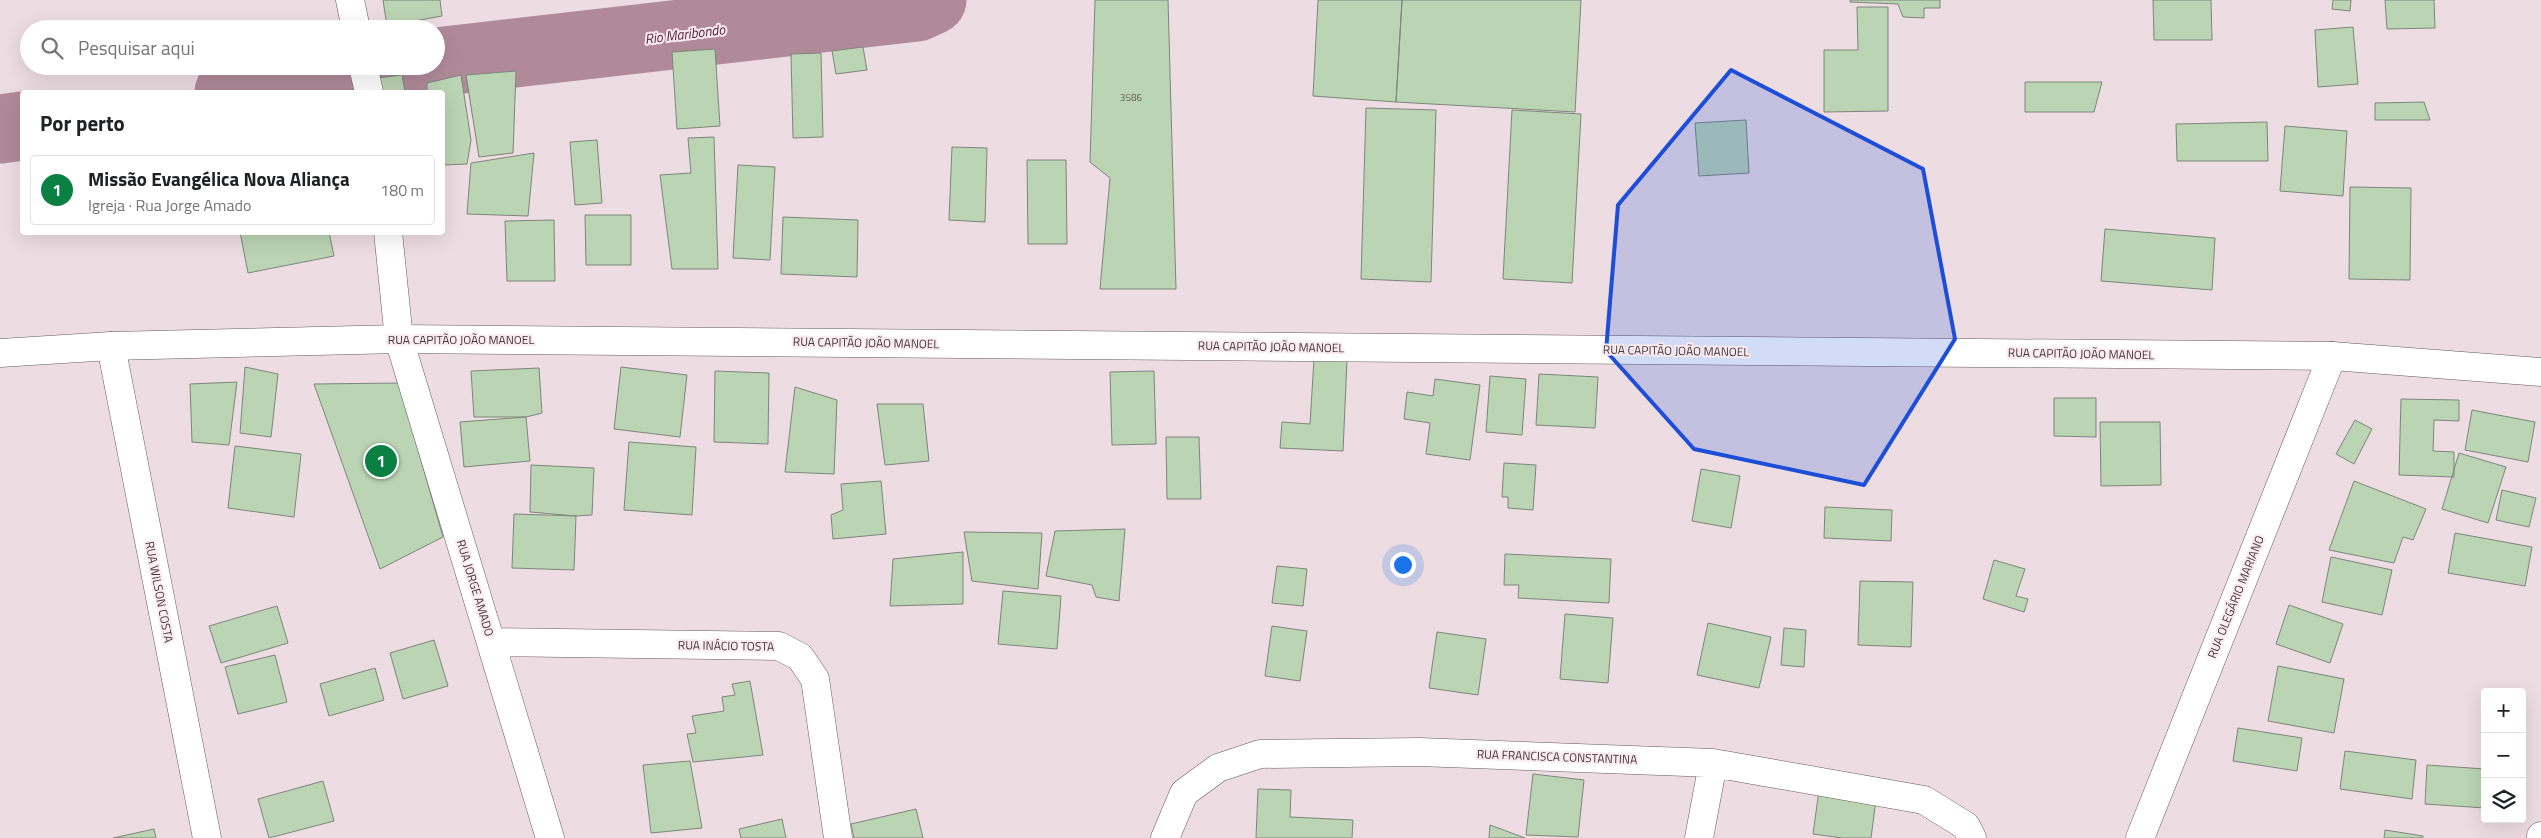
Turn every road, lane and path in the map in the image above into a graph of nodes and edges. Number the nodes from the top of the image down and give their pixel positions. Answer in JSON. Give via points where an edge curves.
{"nodes":[{"id":1,"x":350,"y":0,"type":"edge"},
{"id":2,"x":354,"y":20,"type":"edge"},
{"id":3,"x":365,"y":75,"type":"edge"},
{"id":4,"x":368,"y":90,"type":"edge"},
{"id":5,"x":388,"y":235,"type":"edge"},
{"id":6,"x":399,"y":339,"type":"junction"},
{"id":7,"x":111,"y":346,"type":"junction"},
{"id":8,"x":0,"y":353,"type":"edge"},
{"id":9,"x":2332,"y":356,"type":"junction"},
{"id":10,"x":2541,"y":372,"type":"edge"},
{"id":11,"x":492,"y":642,"type":"junction"},
{"id":12,"x":1713,"y":763,"type":"junction"},
{"id":13,"x":207,"y":838,"type":"edge"},
{"id":14,"x":550,"y":838,"type":"edge"},
{"id":15,"x":838,"y":838,"type":"edge"},
{"id":16,"x":1164,"y":838,"type":"edge"},
{"id":17,"x":1699,"y":838,"type":"edge"},
{"id":18,"x":1972,"y":838,"type":"edge"},
{"id":19,"x":2140,"y":838,"type":"edge"}],
"edges":[{"from":1,"to":2,"type":"street"},
{"from":3,"to":4,"type":"street"},
{"from":5,"to":6,"type":"street","name":"RUA JORGE AMADO"},
{"from":6,"to":7,"type":"street","name":"RUA CAPITÃO JOÃO MANOEL"},
{"from":6,"to":9,"type":"street","name":"RUA CAPITÃO JOÃO MANOEL"},
{"from":6,"to":11,"type":"street","name":"RUA JORGE AMADO"},
{"from":7,"to":8,"type":"street","name":"RUA CAPITÃO JOÃO MANOEL"},
{"from":7,"to":13,"type":"street","name":"RUA WILSON COSTA"},
{"from":9,"to":10,"type":"street","name":"RUA CAPITÃO JOÃO MANOEL"},
{"from":9,"to":19,"type":"street","name":"RUA OLEGÁRIO MARIANO"},
{"from":11,"to":14,"type":"street","name":"RUA JORGE AMADO"},
{"from":11,"to":15,"type":"street","name":"RUA INÁCIO TOSTA","via":[[779,646],[800,657],[815,679]]},
{"from":12,"to":16,"type":"street","name":"RUA FRANCISCA CONSTANTINA","via":[[1419,752],[1260,754],[1218,768],[1184,793]]},
{"from":12,"to":17,"type":"street"},
{"from":12,"to":18,"type":"street","name":"RUA FRANCISCA CONSTANTINA","via":[[1924,800],[1966,826]]}]}
